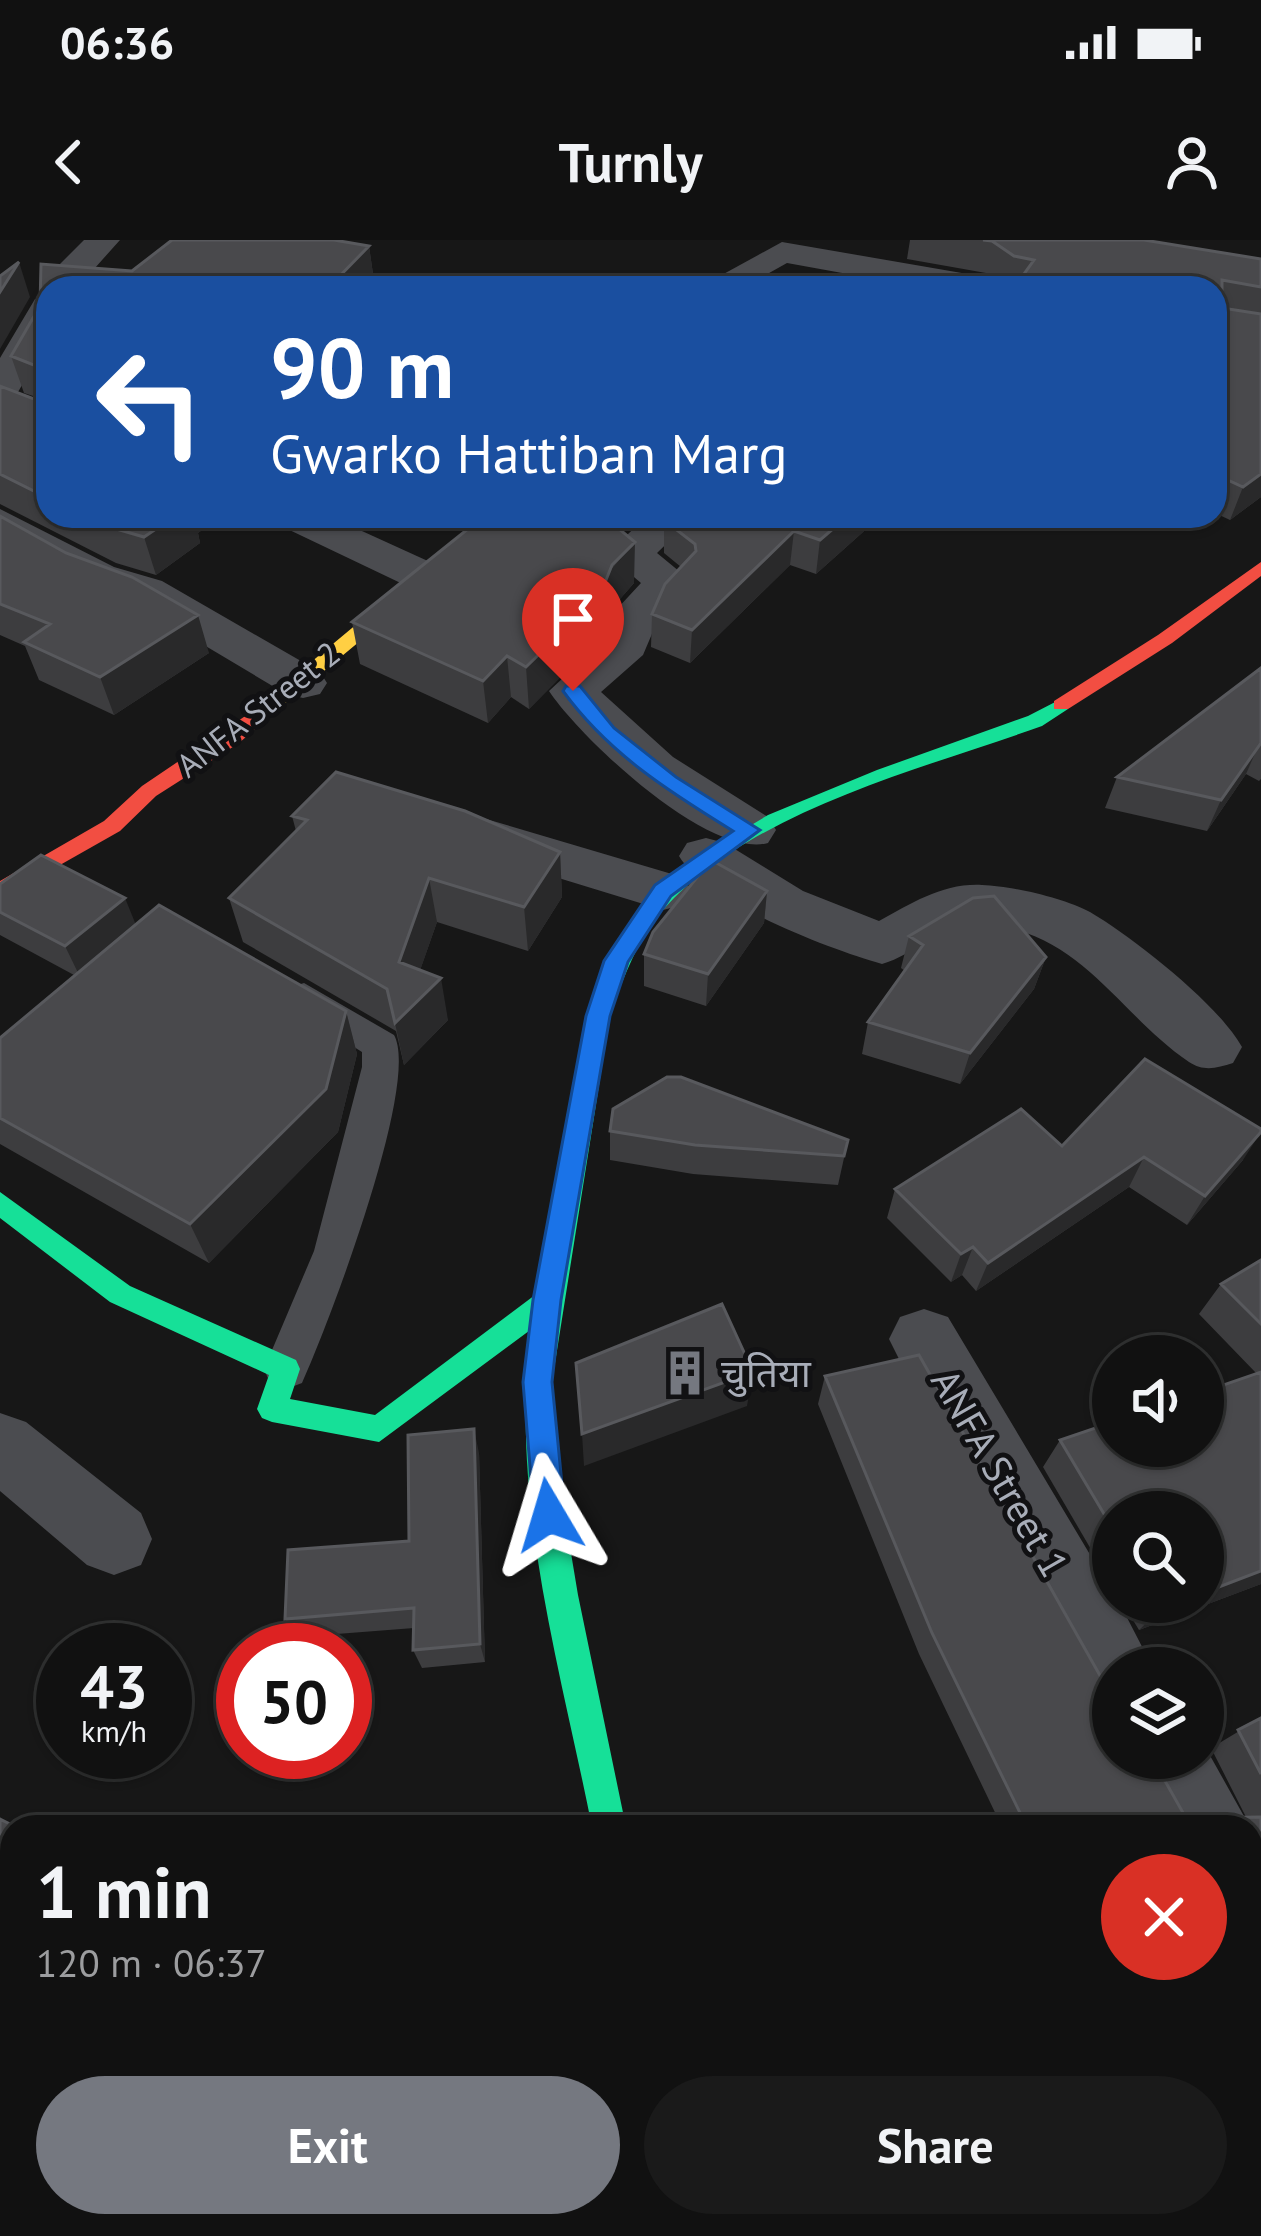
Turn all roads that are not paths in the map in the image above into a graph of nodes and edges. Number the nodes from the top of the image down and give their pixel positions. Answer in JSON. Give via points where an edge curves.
{"nodes":[{"id":1,"x":103,"y":240,"type":"edge"},
{"id":2,"x":784,"y":246,"type":"edge"},
{"id":3,"x":71,"y":276,"type":"edge"},
{"id":4,"x":735,"y":276,"type":"edge"},
{"id":5,"x":928,"y":276,"type":"edge"},
{"id":6,"x":36,"y":328,"type":"edge"},
{"id":7,"x":0,"y":391,"type":"edge"},
{"id":8,"x":0,"y":522,"type":"edge"},
{"id":9,"x":320,"y":528,"type":"edge"},
{"id":10,"x":513,"y":528,"type":"edge"},
{"id":11,"x":659,"y":528,"type":"edge"},
{"id":12,"x":1261,"y":567,"type":"edge"},
{"id":13,"x":425,"y":577,"type":"junction"},
{"id":14,"x":303,"y":683,"type":"junction"},
{"id":15,"x":422,"y":817,"type":"edge"},
{"id":16,"x":706,"y":859,"type":"junction"},
{"id":17,"x":0,"y":891,"type":"edge"},
{"id":18,"x":272,"y":977,"type":"edge"},
{"id":19,"x":1212,"y":1047,"type":"dead end"},
{"id":20,"x":0,"y":1203,"type":"edge"},
{"id":21,"x":547,"y":1300,"type":"junction"},
{"id":22,"x":924,"y":1339,"type":"dead end"},
{"id":23,"x":286,"y":1370,"type":"junction"},
{"id":24,"x":0,"y":1446,"type":"edge"},
{"id":25,"x":114,"y":1539,"type":"dead end"},
{"id":26,"x":1101,"y":1647,"type":"edge"},
{"id":27,"x":1179,"y":1779,"type":"edge"},
{"id":28,"x":607,"y":1815,"type":"edge"},
{"id":29,"x":1201,"y":1815,"type":"edge"}],
"edges":[{"from":1,"to":3,"type":"street"},
{"from":2,"to":4,"type":"street"},
{"from":2,"to":5,"type":"street"},
{"from":6,"to":7,"type":"street"},
{"from":8,"to":14,"type":"street","via":[[98,577],[146,591]]},
{"from":9,"to":13,"type":"street"},
{"from":10,"to":13,"type":"main road","name":"ANFA Street 2"},
{"from":11,"to":16,"type":"street","via":[[629,554],[668,581],[639,610],[626,645],[573,691],[607,732],[668,782]]},
{"from":12,"to":16,"type":"main road","via":[[1035,721]]},
{"from":13,"to":14,"type":"main road","name":"ANFA Street 2"},
{"from":14,"to":17,"type":"main road","name":"ANFA Street 2","via":[[148,791],[112,826]]},
{"from":15,"to":16,"type":"street"},
{"from":16,"to":19,"type":"street","via":[[784,905],[882,944],[949,907],[984,904],[1067,925]]},
{"from":16,"to":21,"type":"main road","via":[[616,961],[598,1016]]},
{"from":18,"to":23,"type":"lane","via":[[381,1045],[335,1251]]},
{"from":20,"to":23,"type":"main road","via":[[120,1294]]},
{"from":21,"to":23,"type":"main road","via":[[380,1429],[272,1409]]},
{"from":21,"to":28,"type":"main road","via":[[538,1382],[543,1475]]},
{"from":22,"to":26,"type":"street","name":"ANFA Street 1"},
{"from":24,"to":25,"type":"street"},
{"from":27,"to":29,"type":"street"}]}
